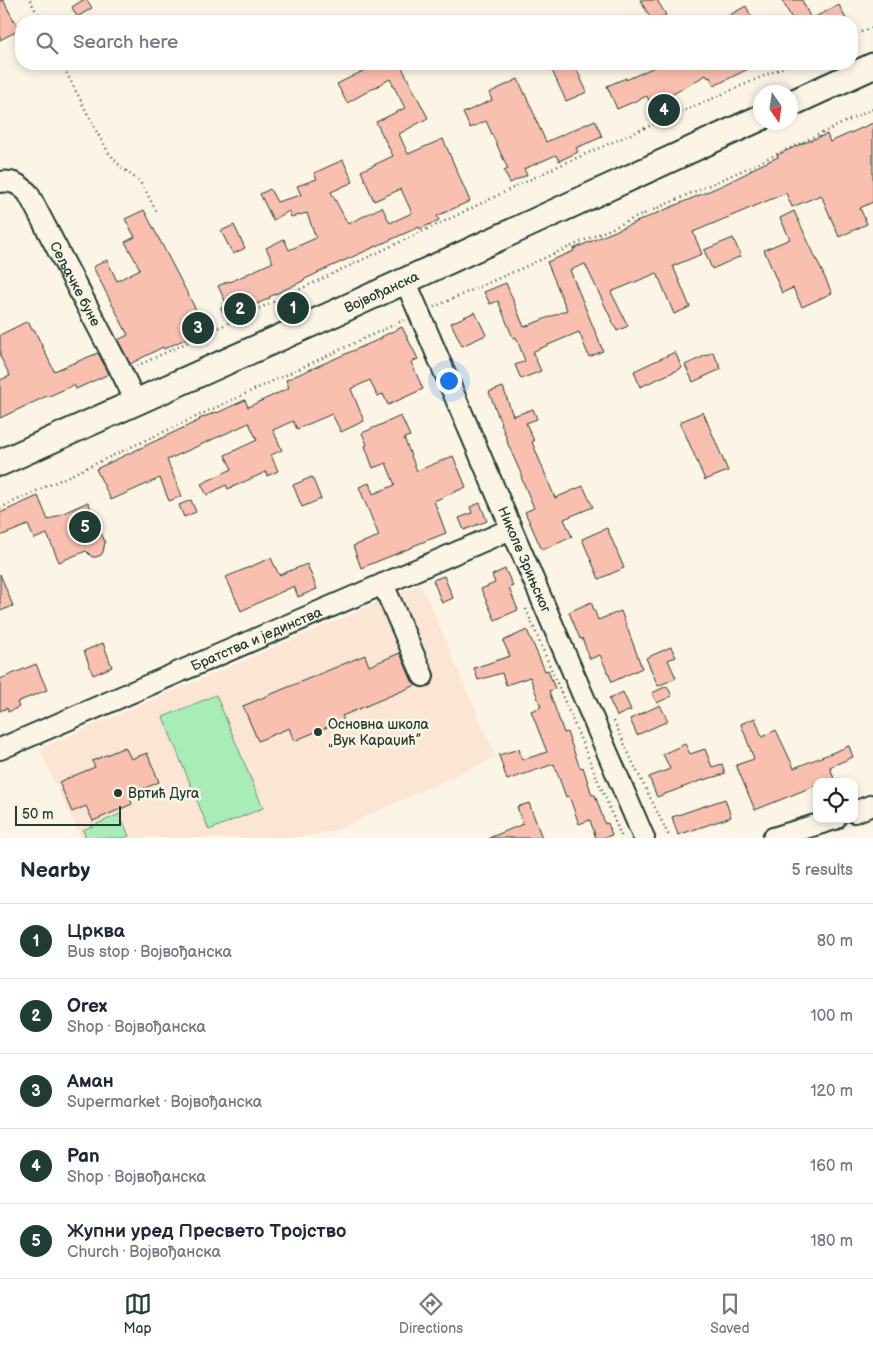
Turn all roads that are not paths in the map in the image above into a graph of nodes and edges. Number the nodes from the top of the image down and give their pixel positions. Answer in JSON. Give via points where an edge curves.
{"nodes":[{"id":1,"x":873,"y":66,"type":"edge"},
{"id":2,"x":798,"y":100,"type":"edge"},
{"id":3,"x":753,"y":121,"type":"edge"},
{"id":4,"x":0,"y":182,"type":"edge"},
{"id":5,"x":405,"y":280,"type":"junction"},
{"id":6,"x":136,"y":402,"type":"junction"},
{"id":7,"x":0,"y":464,"type":"edge"},
{"id":8,"x":512,"y":528,"type":"junction"},
{"id":9,"x":383,"y":584,"type":"junction"},
{"id":10,"x":423,"y":676,"type":"dead end"},
{"id":11,"x":0,"y":749,"type":"edge"},
{"id":12,"x":873,"y":805,"type":"edge"},
{"id":13,"x":858,"y":811,"type":"edge"},
{"id":14,"x":822,"y":823,"type":"edge"},
{"id":15,"x":644,"y":838,"type":"edge"},
{"id":16,"x":773,"y":838,"type":"edge"}],
"edges":[{"from":1,"to":2,"type":"main road"},
{"from":3,"to":5,"type":"main road","name":"Војвођанска"},
{"from":4,"to":6,"type":"street","name":"Сељачке буне","via":[[12,182],[28,193]]},
{"from":5,"to":6,"type":"main road","name":"Војвођанска"},
{"from":5,"to":8,"type":"street","name":"Николе Зрињског"},
{"from":6,"to":7,"type":"main road","name":"Војвођанска"},
{"from":8,"to":9,"type":"street","name":"Братства и јединства"},
{"from":8,"to":15,"type":"street","name":"Николе Зрињског"},
{"from":9,"to":10,"type":"street"},
{"from":9,"to":11,"type":"street","name":"Братства и јединства"},
{"from":12,"to":13,"type":"street"},
{"from":14,"to":16,"type":"street"}]}
